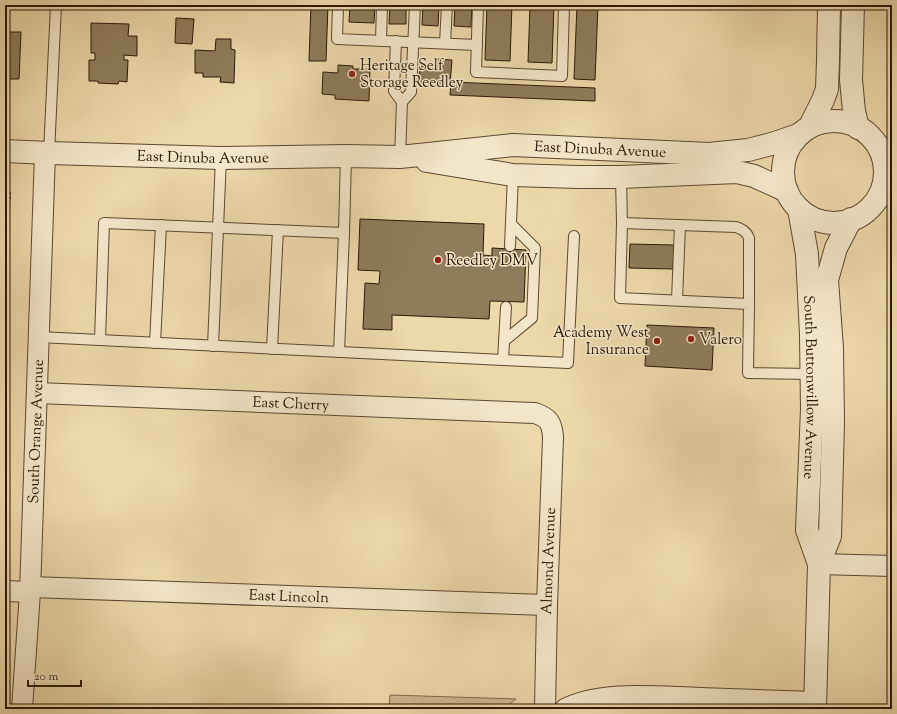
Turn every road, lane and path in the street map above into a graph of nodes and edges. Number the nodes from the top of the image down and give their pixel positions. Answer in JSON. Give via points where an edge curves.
{"nodes":[{"id":1,"x":56,"y":5,"type":"edge"},
{"id":2,"x":338,"y":5,"type":"edge"},
{"id":3,"x":382,"y":5,"type":"edge"},
{"id":4,"x":415,"y":5,"type":"edge"},
{"id":5,"x":447,"y":5,"type":"edge"},
{"id":6,"x":478,"y":5,"type":"edge"},
{"id":7,"x":564,"y":5,"type":"edge"},
{"id":8,"x":829,"y":5,"type":"edge"},
{"id":9,"x":853,"y":5,"type":"edge"},
{"id":10,"x":381,"y":41,"type":"junction"},
{"id":11,"x":396,"y":41,"type":"junction"},
{"id":12,"x":413,"y":42,"type":"junction"},
{"id":13,"x":446,"y":43,"type":"junction"},
{"id":14,"x":477,"y":44,"type":"junction"},
{"id":15,"x":402,"y":102,"type":"junction"},
{"id":16,"x":858,"y":128,"type":"junction"},
{"id":17,"x":804,"y":131,"type":"junction"},
{"id":18,"x":5,"y":151,"type":"edge"},
{"id":19,"x":47,"y":153,"type":"junction"},
{"id":20,"x":886,"y":153,"type":"edge"},
{"id":21,"x":346,"y":156,"type":"junction"},
{"id":22,"x":400,"y":157,"type":"junction"},
{"id":23,"x":221,"y":158,"type":"junction"},
{"id":24,"x":513,"y":175,"type":"junction"},
{"id":25,"x":621,"y":177,"type":"junction"},
{"id":26,"x":5,"y":189,"type":"edge"},
{"id":27,"x":787,"y":191,"type":"junction"},
{"id":28,"x":892,"y":200,"type":"edge"},
{"id":29,"x":870,"y":207,"type":"junction"},
{"id":30,"x":799,"y":209,"type":"junction"},
{"id":31,"x":8,"y":212,"type":"dead end"},
{"id":32,"x":851,"y":219,"type":"junction"},
{"id":33,"x":622,"y":223,"type":"junction"},
{"id":34,"x":511,"y":224,"type":"junction"},
{"id":35,"x":160,"y":225,"type":"junction"},
{"id":36,"x":680,"y":225,"type":"junction"},
{"id":37,"x":218,"y":228,"type":"junction"},
{"id":38,"x":278,"y":230,"type":"junction"},
{"id":39,"x":8,"y":233,"type":"dead end"},
{"id":40,"x":344,"y":233,"type":"junction"},
{"id":41,"x":574,"y":236,"type":"dead end"},
{"id":42,"x":510,"y":246,"type":"dead end"},
{"id":43,"x":5,"y":256,"type":"edge"},
{"id":44,"x":677,"y":300,"type":"junction"},
{"id":45,"x":749,"y":304,"type":"junction"},
{"id":46,"x":506,"y":307,"type":"dead end"},
{"id":47,"x":39,"y":337,"type":"junction"},
{"id":48,"x":100,"y":340,"type":"junction"},
{"id":49,"x":504,"y":341,"type":"junction"},
{"id":50,"x":155,"y":343,"type":"junction"},
{"id":51,"x":213,"y":346,"type":"junction"},
{"id":52,"x":272,"y":349,"type":"junction"},
{"id":53,"x":339,"y":352,"type":"junction"},
{"id":54,"x":504,"y":360,"type":"junction"},
{"id":55,"x":812,"y":374,"type":"junction"},
{"id":56,"x":37,"y":393,"type":"junction"},
{"id":57,"x":544,"y":416,"type":"joint"},
{"id":58,"x":819,"y":564,"type":"junction"},
{"id":59,"x":892,"y":566,"type":"edge"},
{"id":60,"x":30,"y":589,"type":"junction"},
{"id":61,"x":5,"y":591,"type":"edge"},
{"id":62,"x":547,"y":606,"type":"junction"},
{"id":63,"x":815,"y":706,"type":"edge"},
{"id":64,"x":22,"y":709,"type":"edge"},
{"id":65,"x":544,"y":709,"type":"edge"},
{"id":66,"x":565,"y":709,"type":"edge"}],
"edges":[{"from":1,"to":19,"type":"lane"},
{"from":2,"to":10,"type":"lane","via":[[337,39]]},
{"from":3,"to":10,"type":"lane"},
{"from":4,"to":12,"type":"lane"},
{"from":5,"to":13,"type":"lane"},
{"from":6,"to":14,"type":"lane"},
{"from":7,"to":14,"type":"lane","via":[[562,76],[476,72]]},
{"from":8,"to":17,"type":"street","via":[[827,88],[823,100]]},
{"from":9,"to":16,"type":"street","via":[[851,80]]},
{"from":10,"to":11,"type":"lane"},
{"from":11,"to":12,"type":"lane"},
{"from":11,"to":15,"type":"lane","via":[[394,91]]},
{"from":12,"to":13,"type":"lane"},
{"from":12,"to":15,"type":"lane","via":[[411,92]]},
{"from":13,"to":14,"type":"lane"},
{"from":15,"to":22,"type":"lane"},
{"from":16,"to":17,"type":"street","via":[[840,121],[827,121]]},
{"from":16,"to":20,"type":"street"},
{"from":17,"to":22,"type":"street","name":"East Dinuba Avenue","via":[[748,150],[709,154],[513,145]]},
{"from":17,"to":27,"type":"street","via":[[786,152],[782,173]]},
{"from":18,"to":19,"type":"street","name":"East Dinuba Avenue"},
{"from":19,"to":23,"type":"street","name":"East Dinuba Avenue"},
{"from":19,"to":47,"type":"street","name":"South Orange Avenue"},
{"from":20,"to":29,"type":"street","via":[[883,158],[882,189]]},
{"from":21,"to":22,"type":"street","name":"East Dinuba Avenue"},
{"from":21,"to":23,"type":"street","name":"East Dinuba Avenue"},
{"from":21,"to":40,"type":"lane"},
{"from":22,"to":24,"type":"street","name":"East Dinuba Avenue"},
{"from":23,"to":37,"type":"lane"},
{"from":24,"to":25,"type":"street","name":"East Dinuba Avenue"},
{"from":24,"to":34,"type":"lane"},
{"from":25,"to":27,"type":"street","name":"East Dinuba Avenue","via":[[737,172],[754,176]]},
{"from":25,"to":33,"type":"lane"},
{"from":26,"to":31,"type":"path","via":[[10,194]]},
{"from":27,"to":30,"type":"street"},
{"from":28,"to":29,"type":"street"},
{"from":29,"to":32,"type":"street"},
{"from":30,"to":32,"type":"street","via":[[827,222]]},
{"from":30,"to":55,"type":"street","name":"South Buttonwillow Avenue","via":[[807,254]]},
{"from":32,"to":58,"type":"street","name":"South Buttonwillow Avenue","via":[[836,248],[827,280],[832,348],[833,423],[830,536]]},
{"from":33,"to":36,"type":"lane"},
{"from":33,"to":44,"type":"lane","via":[[620,298]]},
{"from":34,"to":42,"type":"lane"},
{"from":34,"to":49,"type":"lane","via":[[535,248],[532,318]]},
{"from":35,"to":37,"type":"lane"},
{"from":35,"to":48,"type":"lane","via":[[104,223]]},
{"from":35,"to":50,"type":"lane"},
{"from":36,"to":44,"type":"lane"},
{"from":36,"to":45,"type":"lane","via":[[736,227],[747,234]]},
{"from":37,"to":38,"type":"lane"},
{"from":37,"to":51,"type":"lane"},
{"from":38,"to":40,"type":"lane"},
{"from":38,"to":52,"type":"lane"},
{"from":39,"to":43,"type":"path"},
{"from":40,"to":53,"type":"lane"},
{"from":41,"to":54,"type":"lane","via":[[568,363]]},
{"from":44,"to":45,"type":"lane"},
{"from":45,"to":55,"type":"lane","via":[[748,373]]},
{"from":46,"to":49,"type":"lane"},
{"from":47,"to":48,"type":"lane"},
{"from":47,"to":56,"type":"street","name":"South Orange Avenue"},
{"from":48,"to":50,"type":"lane"},
{"from":49,"to":54,"type":"lane"},
{"from":50,"to":51,"type":"lane"},
{"from":51,"to":52,"type":"lane"},
{"from":52,"to":53,"type":"lane"},
{"from":53,"to":54,"type":"lane"},
{"from":55,"to":58,"type":"street","name":"South Buttonwillow Avenue","via":[[807,530]]},
{"from":56,"to":57,"type":"street","name":"East Cherry","via":[[535,413]]},
{"from":56,"to":60,"type":"street","name":"South Orange Avenue"},
{"from":57,"to":62,"type":"street","name":"Almond Avenue","via":[[553,428]]},
{"from":58,"to":59,"type":"street"},
{"from":58,"to":63,"type":"street","name":"South Buttonwillow Avenue"},
{"from":60,"to":61,"type":"street","name":"East Lincoln"},
{"from":60,"to":62,"type":"street","name":"East Lincoln"},
{"from":60,"to":64,"type":"street","name":"South Orange Avenue"},
{"from":62,"to":65,"type":"street","name":"Almond Avenue"},
{"from":63,"to":66,"type":"street","via":[[636,696],[597,698]]}]}
